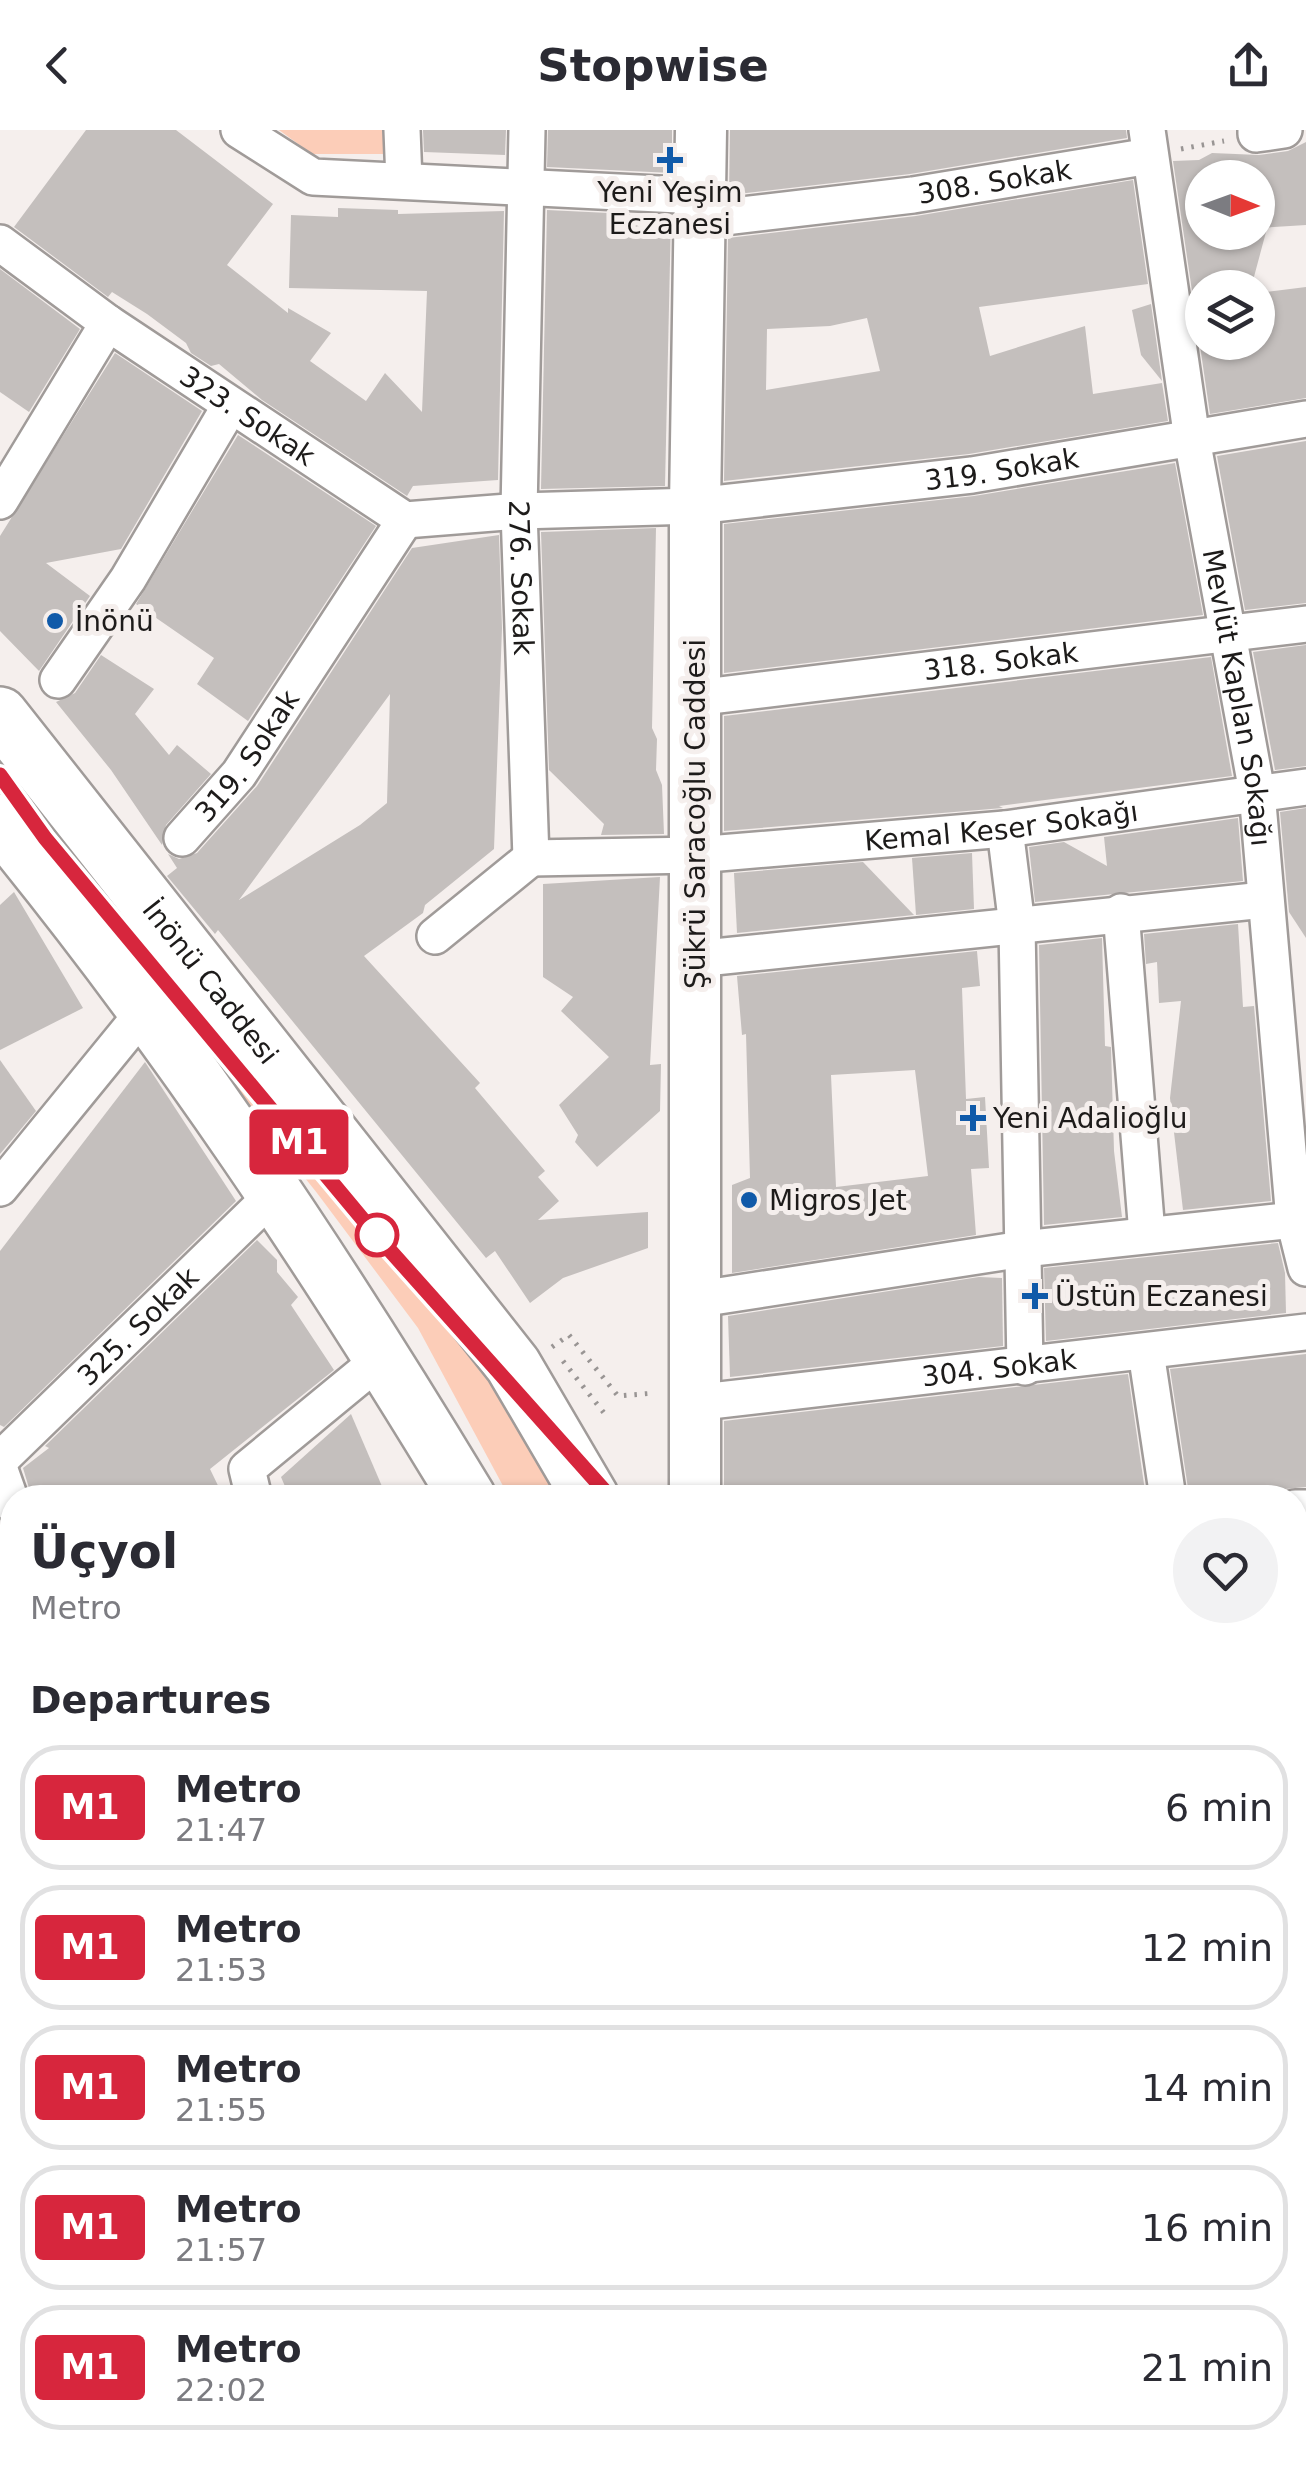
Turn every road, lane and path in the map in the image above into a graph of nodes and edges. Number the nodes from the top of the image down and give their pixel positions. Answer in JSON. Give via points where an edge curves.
{"nodes":[{"id":1,"x":239,"y":130,"type":"edge"},
{"id":2,"x":402,"y":130,"type":"edge"},
{"id":3,"x":527,"y":130,"type":"edge"},
{"id":4,"x":701,"y":130,"type":"edge"},
{"id":5,"x":1266,"y":131,"type":"edge"},
{"id":6,"x":1148,"y":143,"type":"edge"},
{"id":7,"x":404,"y":181,"type":"junction"},
{"id":8,"x":526,"y":190,"type":"junction"},
{"id":9,"x":699,"y":208,"type":"junction"},
{"id":10,"x":0,"y":243,"type":"edge"},
{"id":11,"x":108,"y":323,"type":"junction"},
{"id":12,"x":230,"y":406,"type":"junction"},
{"id":13,"x":1306,"y":419,"type":"edge"},
{"id":14,"x":1192,"y":440,"type":"junction"},
{"id":15,"x":0,"y":501,"type":"edge"},
{"id":16,"x":695,"y":506,"type":"junction"},
{"id":17,"x":520,"y":511,"type":"junction"},
{"id":18,"x":405,"y":520,"type":"junction"},
{"id":19,"x":1306,"y":624,"type":"edge"},
{"id":20,"x":1231,"y":633,"type":"junction"},
{"id":21,"x":58,"y":680,"type":"dead end"},
{"id":22,"x":695,"y":698,"type":"junction"},
{"id":23,"x":0,"y":715,"type":"edge"},
{"id":24,"x":1306,"y":787,"type":"edge"},
{"id":25,"x":1258,"y":792,"type":"junction"},
{"id":26,"x":0,"y":822,"type":"edge"},
{"id":27,"x":1004,"y":829,"type":"junction"},
{"id":28,"x":182,"y":838,"type":"dead end"},
{"id":29,"x":696,"y":854,"type":"junction"},
{"id":30,"x":531,"y":858,"type":"junction"},
{"id":31,"x":1264,"y":900,"type":"junction"},
{"id":32,"x":1121,"y":912,"type":"junction"},
{"id":33,"x":1017,"y":926,"type":"junction"},
{"id":34,"x":435,"y":936,"type":"dead end"},
{"id":35,"x":694,"y":959,"type":"junction"},
{"id":36,"x":147,"y":1008,"type":"junction"},
{"id":37,"x":2,"y":1182,"type":"edge"},
{"id":38,"x":275,"y":1193,"type":"junction"},
{"id":39,"x":1294,"y":1220,"type":"junction"},
{"id":40,"x":1147,"y":1234,"type":"junction"},
{"id":41,"x":1023,"y":1249,"type":"junction"},
{"id":42,"x":1306,"y":1259,"type":"edge"},
{"id":43,"x":1306,"y":1268,"type":"edge"},
{"id":44,"x":693,"y":1300,"type":"junction"},
{"id":45,"x":1306,"y":1332,"type":"edge"},
{"id":46,"x":552,"y":1347,"type":"dead end"},
{"id":47,"x":1146,"y":1352,"type":"junction"},
{"id":48,"x":558,"y":1355,"type":"dead end"},
{"id":49,"x":383,"y":1357,"type":"junction"},
{"id":50,"x":1025,"y":1366,"type":"junction"},
{"id":51,"x":694,"y":1396,"type":"junction"},
{"id":52,"x":608,"y":1418,"type":"dead end"},
{"id":53,"x":0,"y":1460,"type":"edge"},
{"id":54,"x":251,"y":1485,"type":"edge"},
{"id":55,"x":460,"y":1485,"type":"edge"},
{"id":56,"x":583,"y":1485,"type":"edge"},
{"id":57,"x":695,"y":1485,"type":"edge"},
{"id":58,"x":1166,"y":1485,"type":"edge"}],
"edges":[{"from":1,"to":7,"type":"street","name":"308. Sokak","via":[[313,177]]},
{"from":2,"to":7,"type":"street"},
{"from":3,"to":8,"type":"street","name":"276. Sokak"},
{"from":4,"to":9,"type":"street","name":"Şükrü Saracoğlu Caddesi"},
{"from":5,"to":6,"type":"path"},
{"from":6,"to":9,"type":"street","name":"308. Sokak","via":[[913,195]]},
{"from":6,"to":14,"type":"street","name":"Mevlüt Kaplan Sokağı"},
{"from":7,"to":8,"type":"street","name":"308. Sokak"},
{"from":8,"to":9,"type":"street","name":"308. Sokak"},
{"from":8,"to":17,"type":"street","name":"276. Sokak"},
{"from":9,"to":16,"type":"street","name":"Şükrü Saracoğlu Caddesi"},
{"from":10,"to":11,"type":"street","name":"323. Sokak"},
{"from":11,"to":12,"type":"street","name":"323. Sokak"},
{"from":11,"to":15,"type":"street"},
{"from":12,"to":18,"type":"street","name":"323. Sokak"},
{"from":12,"to":21,"type":"street","via":[[128,579]]},
{"from":13,"to":14,"type":"street","name":"319. Sokak"},
{"from":14,"to":16,"type":"street","name":"319. Sokak","via":[[972,475]]},
{"from":14,"to":20,"type":"street","name":"Mevlüt Kaplan Sokağı"},
{"from":16,"to":17,"type":"street","name":"319. Sokak"},
{"from":16,"to":22,"type":"street","name":"Şükrü Saracoğlu Caddesi"},
{"from":17,"to":18,"type":"street"},
{"from":17,"to":30,"type":"street","name":"276. Sokak"},
{"from":18,"to":28,"type":"street","name":"319. Sokak","via":[[239,774]]},
{"from":19,"to":20,"type":"street","name":"318. Sokak"},
{"from":20,"to":22,"type":"street","name":"318. Sokak"},
{"from":20,"to":25,"type":"street","name":"Mevlüt Kaplan Sokağı"},
{"from":22,"to":29,"type":"street","name":"Şükrü Saracoğlu Caddesi"},
{"from":23,"to":56,"type":"main road","name":"İnönü Caddesi","via":[[513,1365]]},
{"from":24,"to":25,"type":"street","name":"Kemal Keser Sokağı"},
{"from":25,"to":27,"type":"street","name":"Kemal Keser Sokağı"},
{"from":25,"to":31,"type":"street","name":"Mevlüt Kaplan Sokağı"},
{"from":26,"to":36,"type":"main road"},
{"from":27,"to":29,"type":"street","name":"Kemal Keser Sokağı"},
{"from":27,"to":33,"type":"street"},
{"from":29,"to":30,"type":"street"},
{"from":29,"to":35,"type":"street","name":"Şükrü Saracoğlu Caddesi"},
{"from":30,"to":34,"type":"street"},
{"from":31,"to":32,"type":"street"},
{"from":31,"to":39,"type":"street","name":"Mevlüt Kaplan Sokağı"},
{"from":32,"to":33,"type":"street"},
{"from":32,"to":40,"type":"street"},
{"from":33,"to":35,"type":"street"},
{"from":33,"to":41,"type":"street"},
{"from":35,"to":44,"type":"street","name":"Şükrü Saracoğlu Caddesi"},
{"from":36,"to":37,"type":"street"},
{"from":36,"to":38,"type":"main road"},
{"from":38,"to":49,"type":"main road"},
{"from":38,"to":53,"type":"street","name":"325. Sokak"},
{"from":39,"to":40,"type":"street"},
{"from":39,"to":42,"type":"street","name":"Mevlüt Kaplan Sokağı"},
{"from":40,"to":41,"type":"street"},
{"from":41,"to":44,"type":"street"},
{"from":41,"to":50,"type":"street"},
{"from":42,"to":43,"type":"street","name":"Mevlüt Kaplan Sokağı"},
{"from":44,"to":51,"type":"street","name":"Şükrü Saracoğlu Caddesi"},
{"from":45,"to":47,"type":"street","name":"304. Sokak"},
{"from":46,"to":51,"type":"path","via":[[569,1335],[618,1396]]},
{"from":47,"to":50,"type":"street","name":"304. Sokak"},
{"from":47,"to":58,"type":"street"},
{"from":48,"to":52,"type":"path"},
{"from":49,"to":54,"type":"street","via":[[247,1470]]},
{"from":49,"to":55,"type":"main road"},
{"from":50,"to":51,"type":"street","name":"304. Sokak"},
{"from":51,"to":57,"type":"street","name":"Şükrü Saracoğlu Caddesi"}]}
